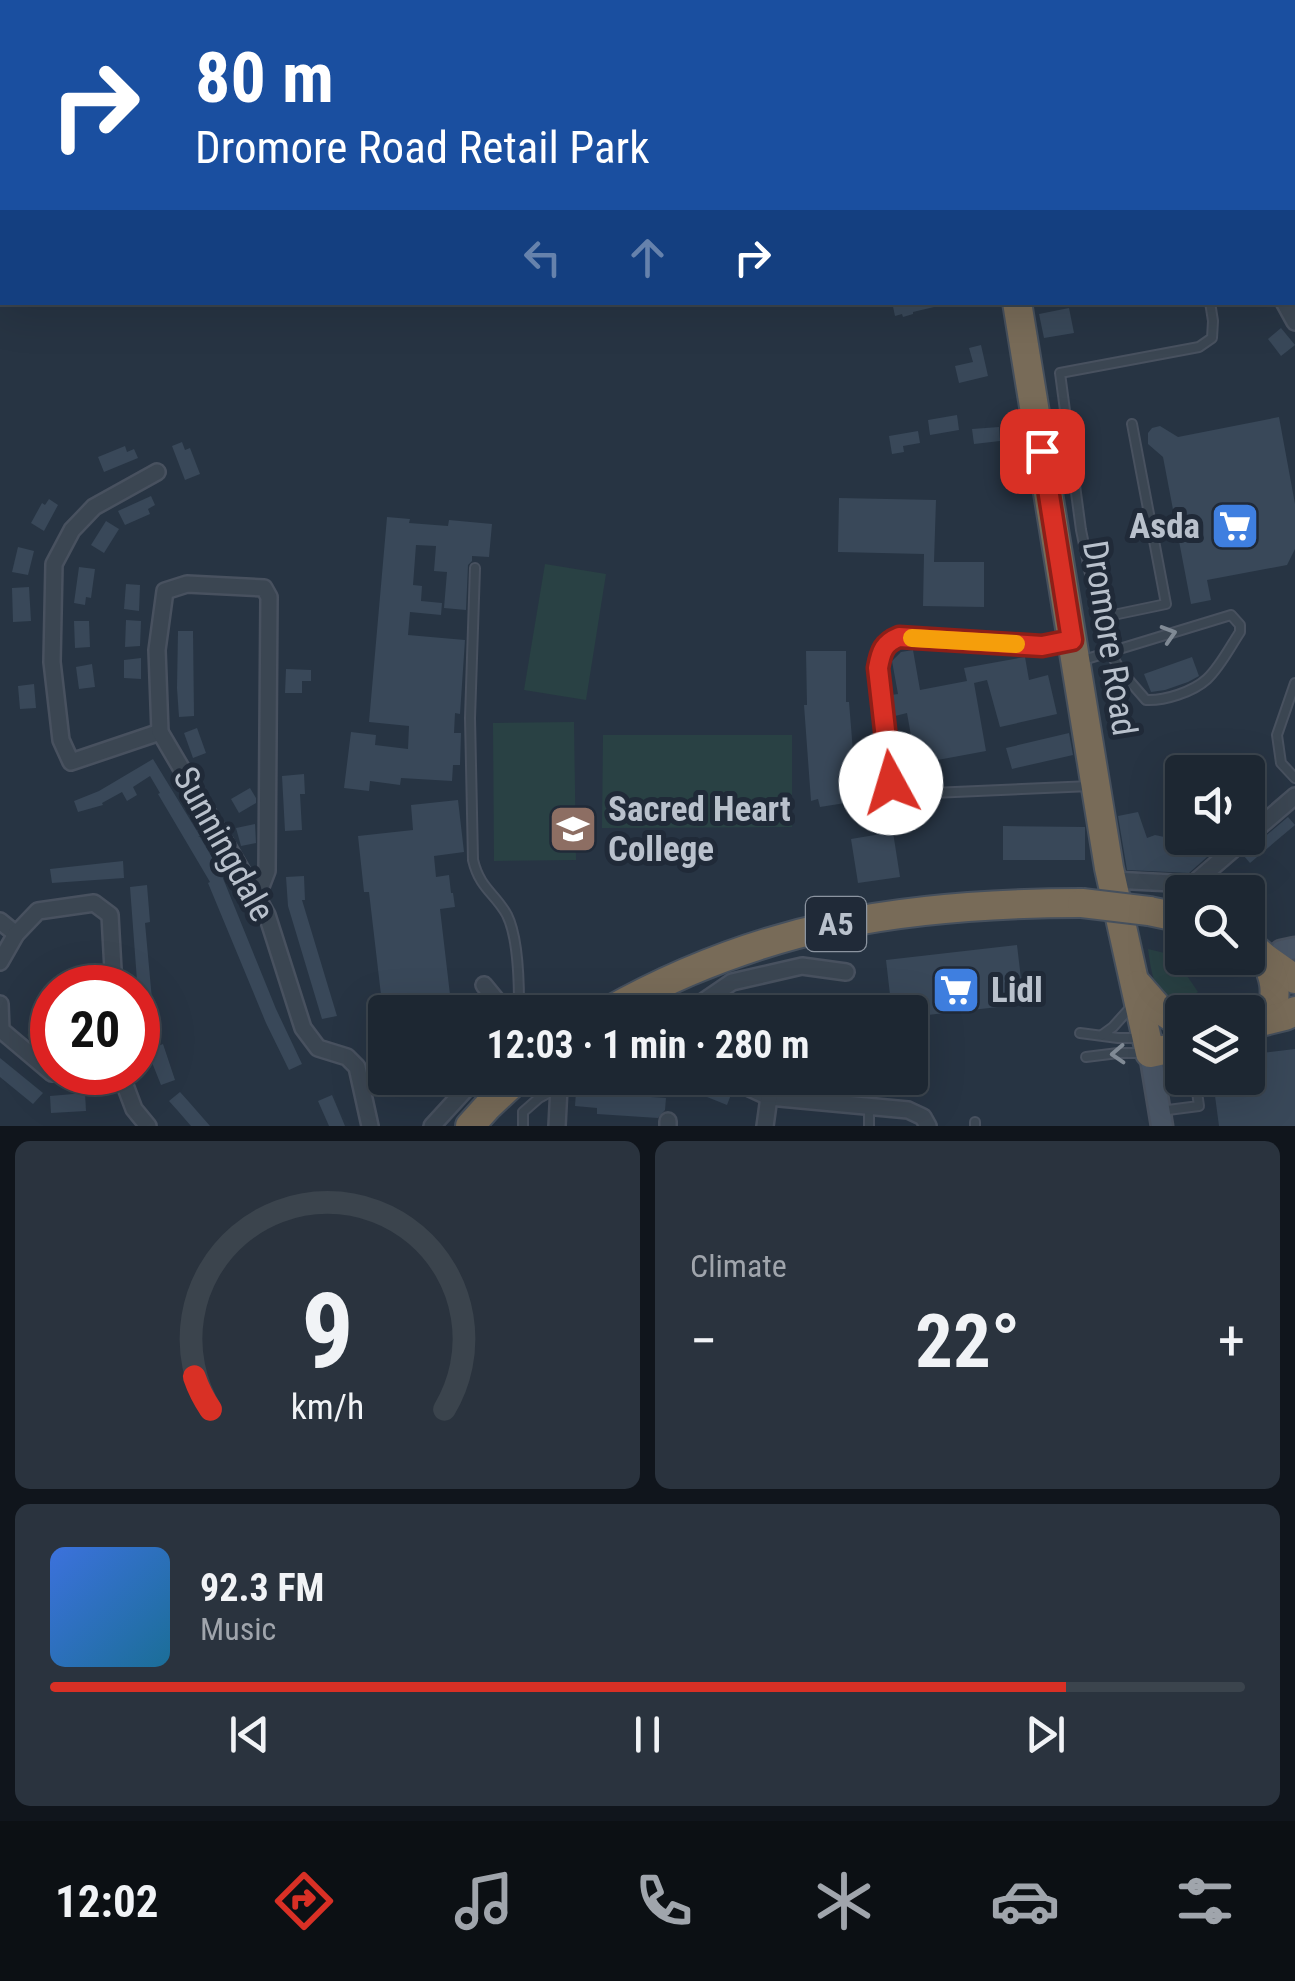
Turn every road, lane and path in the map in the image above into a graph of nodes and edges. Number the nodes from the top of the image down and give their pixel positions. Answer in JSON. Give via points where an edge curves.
{"nodes":[{"id":1,"x":1017,"y":305,"type":"edge"},
{"id":2,"x":1210,"y":305,"type":"edge"},
{"id":3,"x":1132,"y":424,"type":"dead end"},
{"id":4,"x":157,"y":472,"type":"dead end"},
{"id":5,"x":475,"y":568,"type":"dead end"},
{"id":6,"x":1074,"y":651,"type":"junction"},
{"id":7,"x":1110,"y":652,"type":"junction"},
{"id":8,"x":1295,"y":683,"type":"edge"},
{"id":9,"x":160,"y":732,"type":"junction"},
{"id":10,"x":1295,"y":778,"type":"edge"},
{"id":11,"x":1095,"y":786,"type":"junction"},
{"id":12,"x":1295,"y":796,"type":"edge"},
{"id":13,"x":1120,"y":876,"type":"junction"},
{"id":14,"x":257,"y":897,"type":"junction"},
{"id":15,"x":1165,"y":914,"type":"edge"},
{"id":16,"x":0,"y":920,"type":"edge"},
{"id":17,"x":16,"y":934,"type":"junction"},
{"id":18,"x":1272,"y":950,"type":"edge"},
{"id":19,"x":0,"y":962,"type":"edge"},
{"id":20,"x":113,"y":965,"type":"edge"},
{"id":21,"x":846,"y":972,"type":"dead end"},
{"id":22,"x":1295,"y":979,"type":"edge"},
{"id":23,"x":732,"y":982,"type":"junction"},
{"id":24,"x":484,"y":985,"type":"dead end"},
{"id":25,"x":1136,"y":989,"type":"junction"},
{"id":26,"x":496,"y":995,"type":"edge"},
{"id":27,"x":517,"y":995,"type":"edge"},
{"id":28,"x":639,"y":995,"type":"edge"},
{"id":29,"x":713,"y":995,"type":"edge"},
{"id":30,"x":738,"y":995,"type":"edge"},
{"id":31,"x":0,"y":1004,"type":"edge"},
{"id":32,"x":1279,"y":1013,"type":"edge"},
{"id":33,"x":1165,"y":1014,"type":"edge"},
{"id":34,"x":1080,"y":1033,"type":"dead end"},
{"id":35,"x":1102,"y":1035,"type":"junction"},
{"id":36,"x":1165,"y":1036,"type":"edge"},
{"id":37,"x":1148,"y":1045,"type":"junction"},
{"id":38,"x":1165,"y":1046,"type":"edge"},
{"id":39,"x":30,"y":1054,"type":"edge"},
{"id":40,"x":1086,"y":1057,"type":"dead end"},
{"id":41,"x":129,"y":1095,"type":"edge"},
{"id":42,"x":460,"y":1095,"type":"edge"},
{"id":43,"x":500,"y":1095,"type":"edge"},
{"id":44,"x":544,"y":1095,"type":"edge"},
{"id":45,"x":558,"y":1095,"type":"edge"},
{"id":46,"x":762,"y":1095,"type":"edge"},
{"id":47,"x":1197,"y":1095,"type":"edge"},
{"id":48,"x":768,"y":1098,"type":"junction"},
{"id":49,"x":869,"y":1107,"type":"junction"},
{"id":50,"x":1161,"y":1118,"type":"edge"},
{"id":51,"x":148,"y":1126,"type":"edge"},
{"id":52,"x":370,"y":1126,"type":"edge"},
{"id":53,"x":432,"y":1126,"type":"edge"},
{"id":54,"x":470,"y":1126,"type":"edge"},
{"id":55,"x":522,"y":1126,"type":"edge"},
{"id":56,"x":557,"y":1126,"type":"edge"},
{"id":57,"x":765,"y":1126,"type":"edge"},
{"id":58,"x":869,"y":1126,"type":"edge"},
{"id":59,"x":928,"y":1126,"type":"edge"}],
"edges":[{"from":1,"to":6,"type":"highway","name":"Dromore Road"},
{"from":2,"to":3,"type":"lane","via":[[1212,338],[1199,347],[1060,373],[1099,618],[1166,604]]},
{"from":4,"to":9,"type":"street","via":[[94,507],[72,530],[54,564],[52,662],[61,740],[71,762]]},
{"from":5,"to":27,"type":"lane","via":[[473,860],[477,878],[507,916]]},
{"from":6,"to":7,"type":"lane"},
{"from":6,"to":11,"type":"highway","name":"Dromore Road"},
{"from":6,"to":11,"type":"lane","via":[[899,637],[887,642],[878,668],[891,783],[896,792],[909,794]]},
{"from":7,"to":7,"type":"lane","one_way":true,"via":[[1231,615],[1240,625],[1206,680],[1154,700],[1146,700]]},
{"from":8,"to":10,"type":"lane","via":[[1277,735],[1282,763]]},
{"from":9,"to":14,"type":"street","name":"Sunningdale"},
{"from":9,"to":14,"type":"street","name":"Sunningdale","via":[[157,650],[165,591],[187,584],[264,588],[268,871]]},
{"from":11,"to":13,"type":"highway","name":"Dromore Road"},
{"from":12,"to":13,"type":"street","via":[[1193,884]]},
{"from":13,"to":25,"type":"highway","name":"Dromore Road"},
{"from":14,"to":52,"type":"street","name":"Sunningdale","via":[[303,1028],[318,1048],[356,1066]]},
{"from":15,"to":28,"type":"highway","number":"A5","bridge":true,"via":[[1082,903],[902,912],[758,944]]},
{"from":16,"to":17,"type":"street"},
{"from":17,"to":19,"type":"street"},
{"from":17,"to":20,"type":"street","via":[[38,912],[94,904],[110,915]]},
{"from":18,"to":22,"type":"highway"},
{"from":18,"to":32,"type":"highway"},
{"from":21,"to":23,"type":"street","via":[[802,966]]},
{"from":23,"to":29,"type":"street"},
{"from":23,"to":30,"type":"street"},
{"from":24,"to":26,"type":"street"},
{"from":25,"to":33,"type":"highway"},
{"from":25,"to":35,"type":"lane"},
{"from":25,"to":37,"type":"highway","name":"Dromore Road"},
{"from":31,"to":39,"type":"street","via":[[1,1030]]},
{"from":34,"to":35,"type":"lane"},
{"from":35,"to":37,"type":"lane"},
{"from":36,"to":37,"type":"highway"},
{"from":37,"to":38,"type":"highway"},
{"from":37,"to":40,"type":"lane","one_way":true},
{"from":37,"to":50,"type":"street"},
{"from":41,"to":51,"type":"street"},
{"from":42,"to":53,"type":"street"},
{"from":43,"to":54,"type":"highway"},
{"from":44,"to":55,"type":"lane","via":[[523,1112]]},
{"from":45,"to":56,"type":"street"},
{"from":46,"to":48,"type":"street"},
{"from":47,"to":50,"type":"lane","via":[[1199,1106]]},
{"from":48,"to":49,"type":"street"},
{"from":48,"to":57,"type":"street"},
{"from":49,"to":58,"type":"lane"},
{"from":49,"to":59,"type":"street","via":[[908,1110]]}]}
